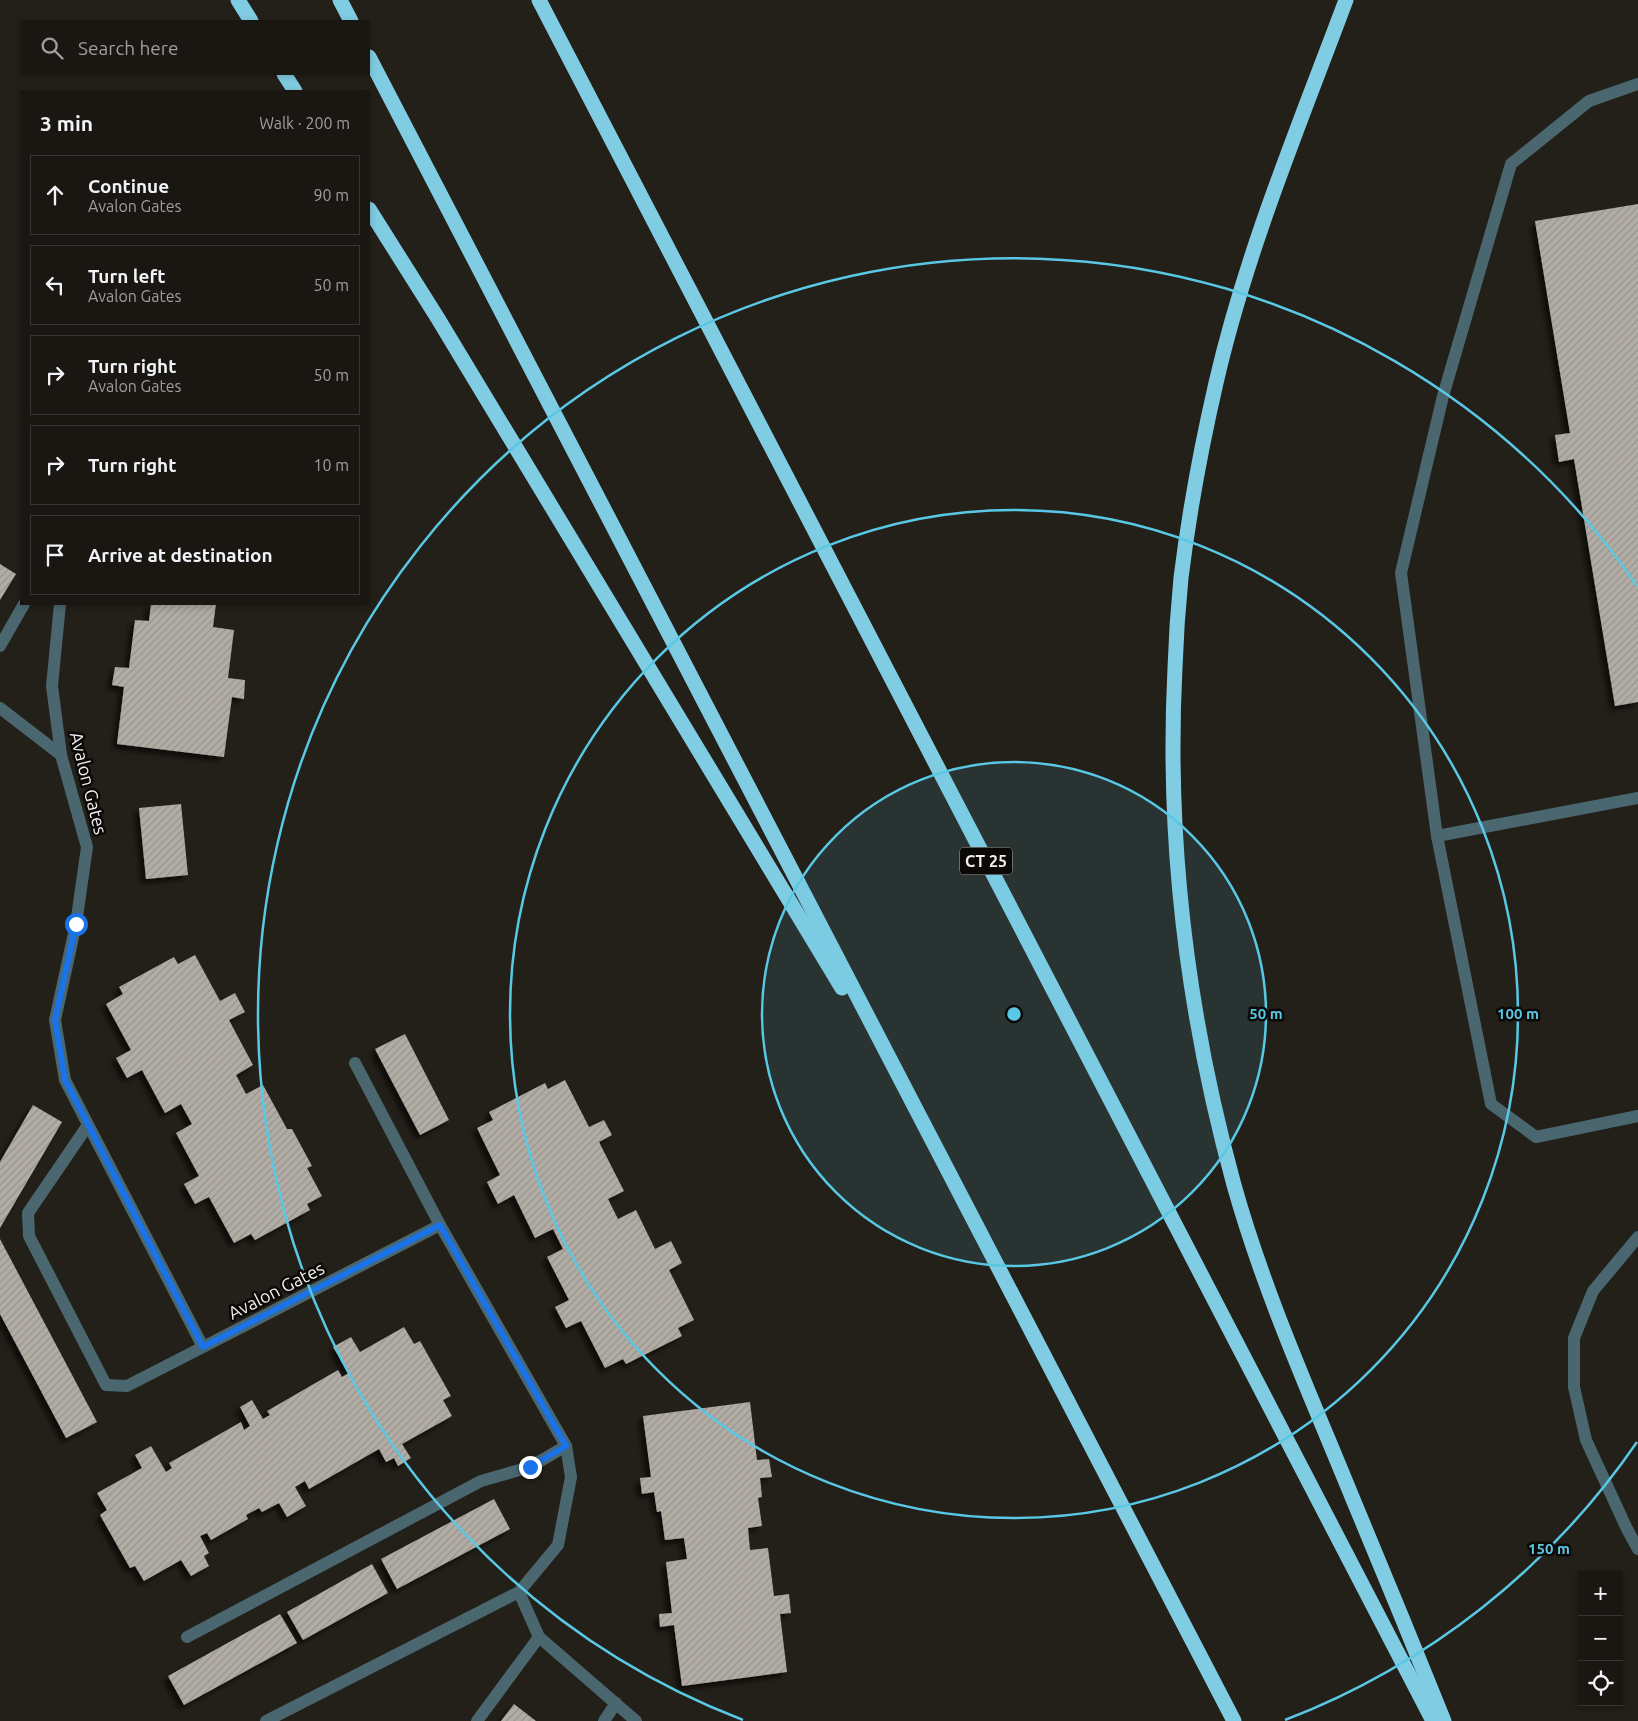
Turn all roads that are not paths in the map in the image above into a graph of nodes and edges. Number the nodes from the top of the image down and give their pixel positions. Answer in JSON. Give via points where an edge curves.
{"nodes":[{"id":1,"x":238,"y":0,"type":"edge"},
{"id":2,"x":340,"y":0,"type":"edge"},
{"id":3,"x":539,"y":0,"type":"edge"},
{"id":4,"x":1346,"y":0,"type":"edge"},
{"id":5,"x":250,"y":20,"type":"edge"},
{"id":6,"x":350,"y":20,"type":"edge"},
{"id":7,"x":370,"y":59,"type":"edge"},
{"id":8,"x":285,"y":75,"type":"edge"},
{"id":9,"x":1638,"y":84,"type":"edge"},
{"id":10,"x":294,"y":90,"type":"edge"},
{"id":11,"x":370,"y":211,"type":"edge"},
{"id":12,"x":23,"y":605,"type":"edge"},
{"id":13,"x":60,"y":605,"type":"edge"},
{"id":14,"x":0,"y":646,"type":"edge"},
{"id":15,"x":0,"y":708,"type":"edge"},
{"id":16,"x":61,"y":755,"type":"junction"},
{"id":17,"x":1638,"y":798,"type":"edge"},
{"id":18,"x":1437,"y":836,"type":"junction"},
{"id":19,"x":355,"y":1063,"type":"dead end"},
{"id":20,"x":915,"y":1108,"type":"junction"},
{"id":21,"x":1638,"y":1116,"type":"edge"},
{"id":22,"x":88,"y":1125,"type":"junction"},
{"id":23,"x":440,"y":1225,"type":"junction"},
{"id":24,"x":1638,"y":1237,"type":"edge"},
{"id":25,"x":203,"y":1347,"type":"junction"},
{"id":26,"x":566,"y":1446,"type":"junction"},
{"id":27,"x":1638,"y":1549,"type":"edge"},
{"id":28,"x":519,"y":1592,"type":"junction"},
{"id":29,"x":186,"y":1637,"type":"dead end"},
{"id":30,"x":538,"y":1637,"type":"junction"},
{"id":31,"x":616,"y":1703,"type":"junction"},
{"id":32,"x":266,"y":1721,"type":"edge"},
{"id":33,"x":477,"y":1721,"type":"edge"},
{"id":34,"x":604,"y":1721,"type":"edge"},
{"id":35,"x":636,"y":1721,"type":"edge"},
{"id":36,"x":1234,"y":1721,"type":"edge"},
{"id":37,"x":1433,"y":1721,"type":"edge"},
{"id":38,"x":1444,"y":1721,"type":"edge"}],
"edges":[{"from":1,"to":5,"type":"highway"},
{"from":2,"to":6,"type":"highway"},
{"from":3,"to":37,"type":"highway","number":"CT 25"},
{"from":4,"to":38,"type":"highway","via":[[1232,318],[1201,450],[1181,580],[1177,633],[1174,810],[1178,878],[1205,1067],[1251,1240],[1290,1347]]},
{"from":7,"to":20,"type":"highway"},
{"from":8,"to":10,"type":"highway"},
{"from":9,"to":18,"type":"street","via":[[1589,101],[1511,164],[1443,396],[1401,573]]},
{"from":11,"to":20,"type":"highway"},
{"from":12,"to":14,"type":"street"},
{"from":13,"to":16,"type":"street","name":"Avalon Gates","via":[[52,686]]},
{"from":15,"to":16,"type":"street"},
{"from":16,"to":22,"type":"street","name":"Avalon Gates","via":[[87,846],[76,924],[55,1020],[65,1080]]},
{"from":17,"to":18,"type":"street"},
{"from":18,"to":21,"type":"street","via":[[1491,1104],[1536,1137]]},
{"from":19,"to":23,"type":"street"},
{"from":20,"to":36,"type":"highway"},
{"from":22,"to":25,"type":"street","name":"Avalon Gates"},
{"from":22,"to":25,"type":"street","via":[[28,1213],[29,1236],[106,1385],[127,1386]]},
{"from":23,"to":25,"type":"street","name":"Avalon Gates"},
{"from":23,"to":26,"type":"street"},
{"from":24,"to":27,"type":"street","via":[[1592,1291],[1574,1338],[1574,1387],[1586,1440]]},
{"from":26,"to":28,"type":"street","via":[[571,1477],[558,1545]]},
{"from":26,"to":29,"type":"street","via":[[530,1467],[481,1481]]},
{"from":28,"to":30,"type":"street"},
{"from":28,"to":32,"type":"street"},
{"from":30,"to":31,"type":"street"},
{"from":30,"to":33,"type":"street"},
{"from":31,"to":34,"type":"street"},
{"from":31,"to":35,"type":"street"}]}
